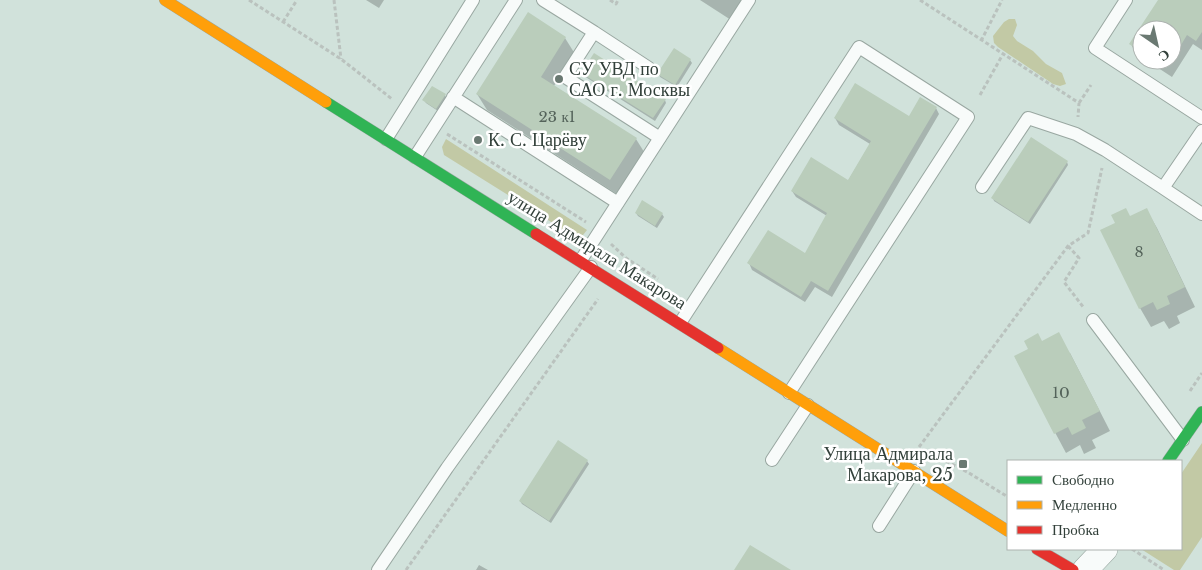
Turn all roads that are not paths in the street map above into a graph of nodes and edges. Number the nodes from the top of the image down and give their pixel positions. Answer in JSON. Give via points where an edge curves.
{"nodes":[{"id":1,"x":165,"y":0,"type":"edge"},
{"id":2,"x":473,"y":0,"type":"edge"},
{"id":3,"x":516,"y":0,"type":"edge"},
{"id":4,"x":543,"y":0,"type":"edge"},
{"id":5,"x":749,"y":0,"type":"edge"},
{"id":6,"x":1126,"y":0,"type":"edge"},
{"id":7,"x":594,"y":32,"type":"junction"},
{"id":8,"x":649,"y":68,"type":"dead end"},
{"id":9,"x":453,"y":97,"type":"junction"},
{"id":10,"x":1202,"y":118,"type":"edge"},
{"id":11,"x":1202,"y":131,"type":"edge"},
{"id":12,"x":386,"y":138,"type":"junction"},
{"id":13,"x":660,"y":138,"type":"junction"},
{"id":14,"x":415,"y":156,"type":"junction"},
{"id":15,"x":982,"y":187,"type":"dead end"},
{"id":16,"x":1163,"y":188,"type":"junction"},
{"id":17,"x":618,"y":203,"type":"junction"},
{"id":18,"x":1202,"y":214,"type":"edge"},
{"id":19,"x":586,"y":263,"type":"junction"},
{"id":20,"x":1093,"y":320,"type":"road end"},
{"id":21,"x":680,"y":323,"type":"junction"},
{"id":22,"x":789,"y":393,"type":"junction"},
{"id":23,"x":808,"y":405,"type":"junction"},
{"id":24,"x":1202,"y":412,"type":"edge"},
{"id":25,"x":1183,"y":440,"type":"junction"},
{"id":26,"x":772,"y":460,"type":"dead end"},
{"id":27,"x":1169,"y":460,"type":"edge"},
{"id":28,"x":914,"y":471,"type":"junction"},
{"id":29,"x":879,"y":526,"type":"dead end"},
{"id":30,"x":1007,"y":530,"type":"edge"},
{"id":31,"x":1039,"y":550,"type":"edge"},
{"id":32,"x":1105,"y":550,"type":"edge"},
{"id":33,"x":378,"y":570,"type":"edge"},
{"id":34,"x":1073,"y":570,"type":"edge"},
{"id":35,"x":1084,"y":570,"type":"edge"}],
"edges":[{"from":1,"to":12,"type":"street","name":"улица Адмирала Макарова"},
{"from":2,"to":12,"type":"lane"},
{"from":3,"to":9,"type":"lane"},
{"from":4,"to":7,"type":"lane"},
{"from":5,"to":13,"type":"lane"},
{"from":6,"to":10,"type":"lane","via":[[1095,48]]},
{"from":7,"to":8,"type":"lane"},
{"from":7,"to":13,"type":"lane","via":[[565,77]]},
{"from":9,"to":14,"type":"lane"},
{"from":9,"to":17,"type":"lane"},
{"from":11,"to":16,"type":"lane"},
{"from":12,"to":14,"type":"street","name":"улица Адмирала Макарова"},
{"from":13,"to":17,"type":"lane"},
{"from":14,"to":19,"type":"street","name":"улица Адмирала Макарова"},
{"from":15,"to":16,"type":"lane","via":[[1028,118],[1076,134]]},
{"from":16,"to":18,"type":"lane"},
{"from":17,"to":19,"type":"lane","via":[[600,231]]},
{"from":19,"to":21,"type":"street","name":"улица Адмирала Макарова"},
{"from":19,"to":33,"type":"lane"},
{"from":20,"to":25,"type":"lane"},
{"from":21,"to":22,"type":"street","name":"улица Адмирала Макарова"},
{"from":21,"to":22,"type":"lane","via":[[859,46],[968,117]]},
{"from":22,"to":23,"type":"street","name":"улица Адмирала Макарова"},
{"from":23,"to":26,"type":"lane"},
{"from":23,"to":28,"type":"street","name":"улица Адмирала Макарова"},
{"from":24,"to":25,"type":"street"},
{"from":25,"to":27,"type":"street"},
{"from":28,"to":29,"type":"lane"},
{"from":28,"to":30,"type":"street","name":"улица Адмирала Макарова"},
{"from":31,"to":34,"type":"street"},
{"from":32,"to":35,"type":"street"}]}
